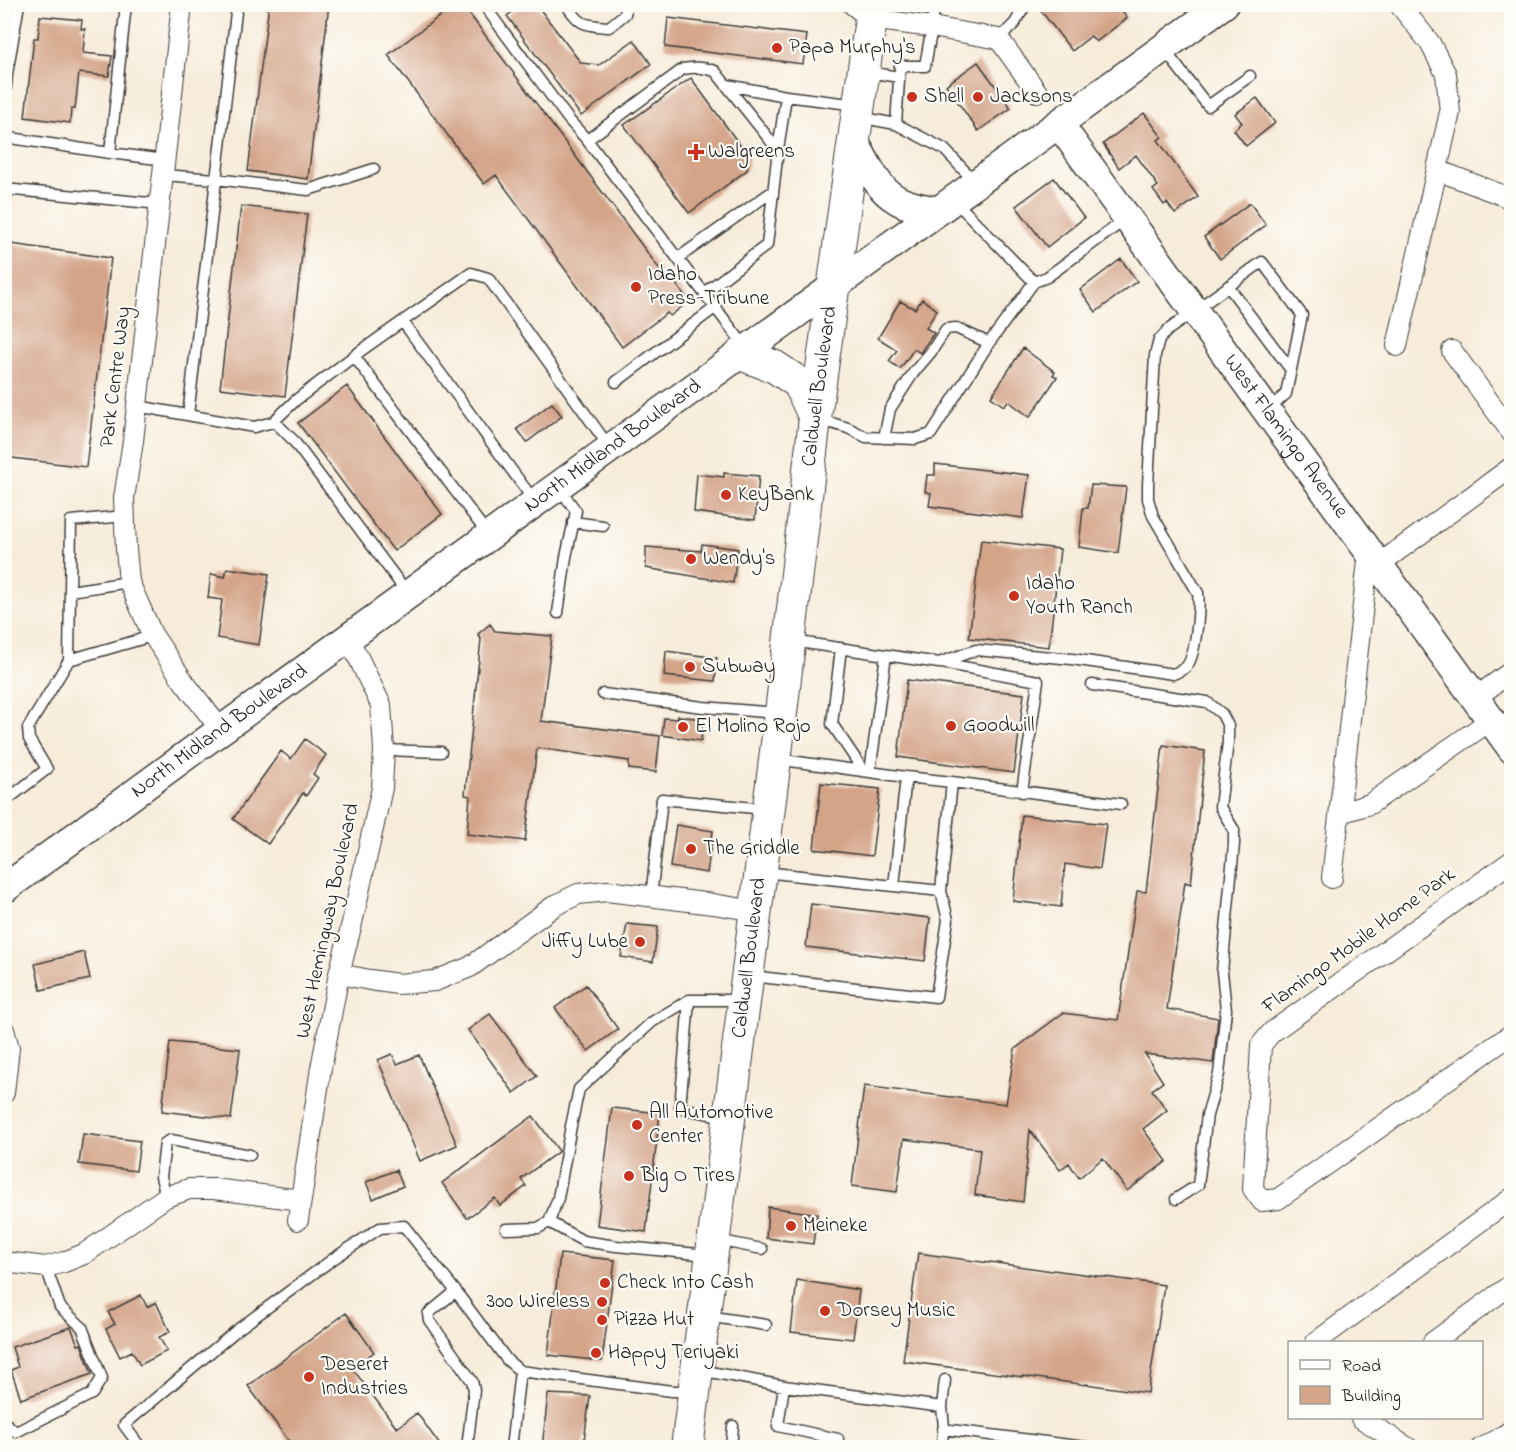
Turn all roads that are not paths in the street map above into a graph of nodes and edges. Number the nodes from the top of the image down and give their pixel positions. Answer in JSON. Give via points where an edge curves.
{"nodes":[{"id":1,"x":19,"y":4,"type":"edge"},
{"id":2,"x":126,"y":4,"type":"edge"},
{"id":3,"x":182,"y":4,"type":"edge"},
{"id":4,"x":237,"y":4,"type":"edge"},
{"id":5,"x":483,"y":4,"type":"edge"},
{"id":6,"x":566,"y":4,"type":"edge"},
{"id":7,"x":627,"y":4,"type":"edge"},
{"id":8,"x":934,"y":4,"type":"edge"},
{"id":9,"x":1026,"y":4,"type":"edge"},
{"id":10,"x":1224,"y":4,"type":"edge"},
{"id":11,"x":1399,"y":4,"type":"edge"},
{"id":12,"x":866,"y":9,"type":"edge"},
{"id":13,"x":932,"y":27,"type":"junction"},
{"id":14,"x":999,"y":39,"type":"junction"},
{"id":15,"x":1163,"y":48,"type":"junction"},
{"id":16,"x":864,"y":72,"type":"junction"},
{"id":17,"x":1250,"y":76,"type":"dead end"},
{"id":18,"x":899,"y":77,"type":"junction"},
{"id":19,"x":727,"y":85,"type":"junction"},
{"id":20,"x":1037,"y":92,"type":"dead end"},
{"id":21,"x":786,"y":96,"type":"junction"},
{"id":22,"x":4,"y":107,"type":"edge"},
{"id":23,"x":857,"y":121,"type":"junction"},
{"id":24,"x":896,"y":124,"type":"junction"},
{"id":25,"x":1059,"y":124,"type":"junction"},
{"id":26,"x":4,"y":137,"type":"edge"},
{"id":27,"x":587,"y":140,"type":"junction"},
{"id":28,"x":778,"y":150,"type":"junction"},
{"id":29,"x":110,"y":153,"type":"junction"},
{"id":30,"x":164,"y":167,"type":"junction"},
{"id":31,"x":374,"y":169,"type":"dead end"},
{"id":32,"x":1437,"y":170,"type":"junction"},
{"id":33,"x":216,"y":179,"type":"junction"},
{"id":34,"x":976,"y":183,"type":"junction"},
{"id":35,"x":4,"y":189,"type":"edge"},
{"id":36,"x":773,"y":191,"type":"junction"},
{"id":37,"x":1512,"y":198,"type":"edge"},
{"id":38,"x":160,"y":204,"type":"junction"},
{"id":39,"x":946,"y":206,"type":"junction"},
{"id":40,"x":1126,"y":219,"type":"junction"},
{"id":41,"x":678,"y":258,"type":"junction"},
{"id":42,"x":1034,"y":282,"type":"junction"},
{"id":43,"x":1228,"y":286,"type":"junction"},
{"id":44,"x":834,"y":287,"type":"junction"},
{"id":45,"x":704,"y":293,"type":"junction"},
{"id":46,"x":716,"y":307,"type":"junction"},
{"id":47,"x":1194,"y":311,"type":"junction"},
{"id":48,"x":403,"y":322,"type":"junction"},
{"id":49,"x":989,"y":343,"type":"junction"},
{"id":50,"x":1397,"y":346,"type":"dead end"},
{"id":51,"x":1452,"y":351,"type":"dead end"},
{"id":52,"x":744,"y":352,"type":"junction"},
{"id":53,"x":354,"y":356,"type":"junction"},
{"id":54,"x":1291,"y":370,"type":"junction"},
{"id":55,"x":616,"y":382,"type":"dead end"},
{"id":56,"x":137,"y":406,"type":"junction"},
{"id":57,"x":1266,"y":411,"type":"junction"},
{"id":58,"x":188,"y":415,"type":"junction"},
{"id":59,"x":815,"y":418,"type":"junction"},
{"id":60,"x":274,"y":421,"type":"junction"},
{"id":61,"x":1512,"y":434,"type":"edge"},
{"id":62,"x":884,"y":438,"type":"junction"},
{"id":63,"x":610,"y":448,"type":"junction"},
{"id":64,"x":1512,"y":467,"type":"edge"},
{"id":65,"x":558,"y":486,"type":"junction"},
{"id":66,"x":535,"y":503,"type":"junction"},
{"id":67,"x":125,"y":516,"type":"junction"},
{"id":68,"x":573,"y":522,"type":"junction"},
{"id":69,"x":603,"y":526,"type":"dead end"},
{"id":70,"x":489,"y":536,"type":"junction"},
{"id":71,"x":1373,"y":558,"type":"junction"},
{"id":72,"x":129,"y":582,"type":"junction"},
{"id":73,"x":70,"y":591,"type":"junction"},
{"id":74,"x":409,"y":595,"type":"junction"},
{"id":75,"x":558,"y":612,"type":"dead end"},
{"id":76,"x":152,"y":636,"type":"junction"},
{"id":77,"x":347,"y":639,"type":"junction"},
{"id":78,"x":789,"y":641,"type":"junction"},
{"id":79,"x":841,"y":648,"type":"junction"},
{"id":80,"x":886,"y":655,"type":"junction"},
{"id":81,"x":69,"y":660,"type":"junction"},
{"id":82,"x":939,"y":663,"type":"junction"},
{"id":83,"x":1512,"y":671,"type":"edge"},
{"id":84,"x":1092,"y":685,"type":"dead end"},
{"id":85,"x":603,"y":694,"type":"dead end"},
{"id":86,"x":1483,"y":709,"type":"junction"},
{"id":87,"x":781,"y":713,"type":"junction"},
{"id":88,"x":221,"y":730,"type":"junction"},
{"id":89,"x":1512,"y":748,"type":"edge"},
{"id":90,"x":384,"y":750,"type":"junction"},
{"id":91,"x":441,"y":752,"type":"dead end"},
{"id":92,"x":775,"y":758,"type":"junction"},
{"id":93,"x":866,"y":771,"type":"junction"},
{"id":94,"x":906,"y":777,"type":"junction"},
{"id":95,"x":952,"y":782,"type":"junction"},
{"id":96,"x":1022,"y":792,"type":"junction"},
{"id":97,"x":4,"y":802,"type":"edge"},
{"id":98,"x":1121,"y":804,"type":"dead end"},
{"id":99,"x":769,"y":810,"type":"junction"},
{"id":100,"x":1340,"y":813,"type":"junction"},
{"id":101,"x":1512,"y":861,"type":"edge"},
{"id":102,"x":761,"y":872,"type":"junction"},
{"id":103,"x":1332,"y":878,"type":"dead end"},
{"id":104,"x":894,"y":886,"type":"junction"},
{"id":105,"x":4,"y":889,"type":"edge"},
{"id":106,"x":941,"y":891,"type":"junction"},
{"id":107,"x":651,"y":897,"type":"junction"},
{"id":108,"x":756,"y":911,"type":"junction"},
{"id":109,"x":339,"y":974,"type":"junction"},
{"id":110,"x":746,"y":987,"type":"junction"},
{"id":111,"x":689,"y":1000,"type":"junction"},
{"id":112,"x":4,"y":1030,"type":"edge"},
{"id":113,"x":1512,"y":1034,"type":"edge"},
{"id":114,"x":4,"y":1094,"type":"edge"},
{"id":115,"x":729,"y":1118,"type":"junction"},
{"id":116,"x":250,"y":1155,"type":"dead end"},
{"id":117,"x":166,"y":1197,"type":"junction"},
{"id":118,"x":1512,"y":1198,"type":"edge"},
{"id":119,"x":1176,"y":1199,"type":"dead end"},
{"id":120,"x":301,"y":1200,"type":"junction"},
{"id":121,"x":298,"y":1220,"type":"dead end"},
{"id":122,"x":549,"y":1222,"type":"junction"},
{"id":123,"x":506,"y":1228,"type":"dead end"},
{"id":124,"x":712,"y":1248,"type":"junction"},
{"id":125,"x":762,"y":1249,"type":"dead end"},
{"id":126,"x":4,"y":1262,"type":"edge"},
{"id":127,"x":46,"y":1267,"type":"junction"},
{"id":128,"x":1512,"y":1284,"type":"edge"},
{"id":129,"x":456,"y":1291,"type":"junction"},
{"id":130,"x":704,"y":1316,"type":"junction"},
{"id":131,"x":766,"y":1325,"type":"dead end"},
{"id":132,"x":1317,"y":1341,"type":"edge"},
{"id":133,"x":1434,"y":1341,"type":"edge"},
{"id":134,"x":520,"y":1371,"type":"junction"},
{"id":135,"x":695,"y":1380,"type":"junction"},
{"id":136,"x":945,"y":1380,"type":"dead end"},
{"id":137,"x":784,"y":1386,"type":"junction"},
{"id":138,"x":942,"y":1407,"type":"junction"},
{"id":139,"x":1363,"y":1419,"type":"edge"},
{"id":140,"x":4,"y":1422,"type":"edge"},
{"id":141,"x":733,"y":1426,"type":"dead end"},
{"id":142,"x":943,"y":1429,"type":"junction"},
{"id":143,"x":1512,"y":1430,"type":"edge"},
{"id":144,"x":141,"y":1448,"type":"edge"},
{"id":145,"x":466,"y":1448,"type":"edge"},
{"id":146,"x":511,"y":1448,"type":"edge"},
{"id":147,"x":687,"y":1448,"type":"edge"},
{"id":148,"x":731,"y":1448,"type":"edge"},
{"id":149,"x":837,"y":1448,"type":"edge"},
{"id":150,"x":941,"y":1448,"type":"edge"},
{"id":151,"x":1093,"y":1448,"type":"edge"},
{"id":152,"x":1408,"y":1448,"type":"edge"},
{"id":153,"x":1481,"y":1448,"type":"edge"}],
"edges":[{"from":1,"to":22,"type":"lane"},
{"from":2,"to":29,"type":"lane"},
{"from":3,"to":30,"type":"street","name":"Park Centre Way"},
{"from":4,"to":33,"type":"lane"},
{"from":5,"to":27,"type":"lane"},
{"from":6,"to":7,"type":"lane","via":[[584,26],[609,27],[625,14]]},
{"from":8,"to":13,"type":"lane"},
{"from":9,"to":14,"type":"lane","via":[[1016,23]]},
{"from":10,"to":15,"type":"street","name":"North Midland Boulevard"},
{"from":11,"to":32,"type":"street","via":[[1430,43],[1446,74],[1450,112]]},
{"from":12,"to":13,"type":"street"},
{"from":12,"to":16,"type":"main road","name":"Caldwell Boulevard"},
{"from":13,"to":14,"type":"street"},
{"from":13,"to":18,"type":"lane","via":[[925,66],[900,66]]},
{"from":14,"to":20,"type":"street"},
{"from":15,"to":17,"type":"lane","via":[[1208,106]]},
{"from":15,"to":25,"type":"street","name":"North Midland Boulevard"},
{"from":16,"to":18,"type":"lane"},
{"from":16,"to":23,"type":"main road","name":"Caldwell Boulevard"},
{"from":18,"to":24,"type":"lane"},
{"from":19,"to":21,"type":"lane"},
{"from":19,"to":27,"type":"lane","via":[[715,71],[705,67],[683,69]]},
{"from":19,"to":28,"type":"lane"},
{"from":21,"to":23,"type":"lane"},
{"from":21,"to":28,"type":"lane"},
{"from":23,"to":24,"type":"lane"},
{"from":23,"to":39,"type":"street","via":[[884,190],[904,203]]},
{"from":23,"to":44,"type":"main road","name":"Caldwell Boulevard"},
{"from":24,"to":34,"type":"lane","via":[[944,149]]},
{"from":25,"to":34,"type":"street","name":"North Midland Boulevard"},
{"from":25,"to":40,"type":"street","name":"West Flamingo Avenue"},
{"from":26,"to":29,"type":"lane"},
{"from":27,"to":41,"type":"lane"},
{"from":28,"to":36,"type":"lane"},
{"from":29,"to":30,"type":"lane"},
{"from":30,"to":33,"type":"lane"},
{"from":30,"to":38,"type":"street","name":"Park Centre Way"},
{"from":31,"to":33,"type":"lane","via":[[308,190]]},
{"from":32,"to":37,"type":"street"},
{"from":32,"to":50,"type":"street"},
{"from":33,"to":58,"type":"lane"},
{"from":34,"to":39,"type":"street","name":"North Midland Boulevard"},
{"from":35,"to":38,"type":"lane"},
{"from":36,"to":41,"type":"lane"},
{"from":36,"to":45,"type":"lane","via":[[767,245]]},
{"from":38,"to":56,"type":"street","name":"Park Centre Way"},
{"from":39,"to":42,"type":"lane"},
{"from":39,"to":44,"type":"street","name":"North Midland Boulevard"},
{"from":40,"to":42,"type":"lane","via":[[1047,278]]},
{"from":40,"to":47,"type":"street","name":"West Flamingo Avenue"},
{"from":41,"to":45,"type":"lane"},
{"from":42,"to":49,"type":"lane"},
{"from":43,"to":47,"type":"lane"},
{"from":43,"to":54,"type":"lane"},
{"from":43,"to":54,"type":"lane","via":[[1262,262],[1302,315]]},
{"from":44,"to":52,"type":"street","name":"North Midland Boulevard"},
{"from":44,"to":59,"type":"main road","name":"Caldwell Boulevard"},
{"from":45,"to":46,"type":"lane"},
{"from":46,"to":52,"type":"lane"},
{"from":46,"to":55,"type":"lane"},
{"from":47,"to":57,"type":"street","name":"West Flamingo Avenue"},
{"from":47,"to":82,"type":"lane","via":[[1159,340],[1155,355],[1148,485],[1153,516],[1198,593],[1193,654],[1186,668],[1173,674],[976,650]]},
{"from":48,"to":53,"type":"lane"},
{"from":48,"to":63,"type":"lane","via":[[471,273],[488,278]]},
{"from":48,"to":66,"type":"lane"},
{"from":49,"to":62,"type":"lane","via":[[931,434],[915,439]]},
{"from":49,"to":62,"type":"lane","via":[[956,328],[946,329],[890,409]]},
{"from":51,"to":61,"type":"street"},
{"from":52,"to":59,"type":"main road","via":[[799,383]]},
{"from":52,"to":63,"type":"street","name":"North Midland Boulevard"},
{"from":53,"to":60,"type":"lane"},
{"from":53,"to":70,"type":"lane"},
{"from":54,"to":57,"type":"lane","via":[[1286,394]]},
{"from":56,"to":58,"type":"lane"},
{"from":56,"to":67,"type":"street","name":"Park Centre Way"},
{"from":57,"to":71,"type":"street","name":"West Flamingo Avenue"},
{"from":58,"to":60,"type":"lane","via":[[254,427]]},
{"from":59,"to":62,"type":"lane","via":[[866,437]]},
{"from":59,"to":78,"type":"main road","name":"Caldwell Boulevard"},
{"from":60,"to":74,"type":"lane","via":[[293,440]]},
{"from":63,"to":65,"type":"street","name":"North Midland Boulevard"},
{"from":64,"to":71,"type":"street"},
{"from":65,"to":66,"type":"street","name":"North Midland Boulevard"},
{"from":65,"to":68,"type":"lane","via":[[576,511]]},
{"from":66,"to":70,"type":"street","name":"North Midland Boulevard"},
{"from":67,"to":72,"type":"street","name":"Park Centre Way"},
{"from":67,"to":73,"type":"lane","via":[[71,521]]},
{"from":68,"to":69,"type":"lane"},
{"from":68,"to":75,"type":"lane"},
{"from":70,"to":74,"type":"street","name":"North Midland Boulevard"},
{"from":71,"to":86,"type":"street","name":"West Flamingo Avenue"},
{"from":71,"to":100,"type":"street"},
{"from":72,"to":73,"type":"lane"},
{"from":72,"to":76,"type":"street","name":"Park Centre Way"},
{"from":73,"to":81,"type":"lane"},
{"from":74,"to":77,"type":"street","name":"North Midland Boulevard"},
{"from":76,"to":81,"type":"lane"},
{"from":76,"to":88,"type":"street","name":"Park Centre Way"},
{"from":77,"to":88,"type":"street","name":"North Midland Boulevard"},
{"from":77,"to":90,"type":"street","name":"West Hemingway Boulevard","via":[[381,705]]},
{"from":78,"to":79,"type":"lane"},
{"from":78,"to":87,"type":"main road","name":"Caldwell Boulevard"},
{"from":79,"to":80,"type":"lane"},
{"from":79,"to":93,"type":"lane","via":[[832,724]]},
{"from":80,"to":82,"type":"lane"},
{"from":80,"to":93,"type":"lane"},
{"from":81,"to":97,"type":"lane","via":[[28,728],[28,739],[47,769]]},
{"from":82,"to":96,"type":"lane","via":[[1038,681]]},
{"from":83,"to":86,"type":"street"},
{"from":84,"to":119,"type":"lane","via":[[1207,702],[1222,714],[1228,726],[1220,807],[1234,830],[1222,972],[1226,1010],[1198,1185]]},
{"from":85,"to":87,"type":"lane"},
{"from":86,"to":89,"type":"street","name":"West Flamingo Avenue"},
{"from":86,"to":100,"type":"street","via":[[1370,804]]},
{"from":87,"to":92,"type":"main road","name":"Caldwell Boulevard"},
{"from":88,"to":105,"type":"street","name":"North Midland Boulevard"},
{"from":90,"to":91,"type":"lane"},
{"from":90,"to":109,"type":"street","name":"West Hemingway Boulevard","via":[[381,788]]},
{"from":92,"to":93,"type":"lane"},
{"from":92,"to":99,"type":"main road","name":"Caldwell Boulevard"},
{"from":93,"to":94,"type":"lane"},
{"from":94,"to":95,"type":"lane"},
{"from":94,"to":104,"type":"lane"},
{"from":95,"to":96,"type":"lane"},
{"from":95,"to":106,"type":"lane"},
{"from":96,"to":98,"type":"lane"},
{"from":99,"to":102,"type":"main road","name":"Caldwell Boulevard"},
{"from":99,"to":107,"type":"lane","via":[[662,799]]},
{"from":100,"to":103,"type":"street"},
{"from":101,"to":113,"type":"street","name":"Flamingo Mobile Home Park","via":[[1272,1032],[1261,1045],[1253,1189],[1262,1201],[1278,1199]]},
{"from":102,"to":104,"type":"lane"},
{"from":102,"to":108,"type":"main road","name":"Caldwell Boulevard"},
{"from":104,"to":106,"type":"lane"},
{"from":106,"to":110,"type":"lane","via":[[948,920],[936,997]]},
{"from":107,"to":108,"type":"street"},
{"from":107,"to":109,"type":"street","via":[[607,891],[578,894],[554,906],[470,967],[435,981],[398,984]]},
{"from":108,"to":110,"type":"main road","name":"Caldwell Boulevard"},
{"from":109,"to":120,"type":"street","name":"West Hemingway Boulevard"},
{"from":110,"to":111,"type":"lane"},
{"from":110,"to":115,"type":"main road","name":"Caldwell Boulevard"},
{"from":111,"to":115,"type":"lane","via":[[680,1108]]},
{"from":111,"to":122,"type":"lane","via":[[652,1022],[579,1089],[558,1198]]},
{"from":112,"to":114,"type":"street","via":[[9,1048]]},
{"from":115,"to":124,"type":"main road","name":"Caldwell Boulevard"},
{"from":116,"to":117,"type":"lane","via":[[171,1140],[165,1143],[161,1177]]},
{"from":117,"to":120,"type":"street","via":[[189,1189],[214,1189]]},
{"from":117,"to":127,"type":"street","via":[[84,1254]]},
{"from":118,"to":132,"type":"street"},
{"from":120,"to":121,"type":"street","name":"West Hemingway Boulevard"},
{"from":122,"to":123,"type":"lane","via":[[538,1228]]},
{"from":122,"to":124,"type":"lane","via":[[583,1241],[616,1246]]},
{"from":124,"to":125,"type":"lane"},
{"from":124,"to":130,"type":"main road","name":"Caldwell Boulevard"},
{"from":126,"to":127,"type":"street"},
{"from":127,"to":140,"type":"lane","via":[[60,1307],[82,1326],[102,1378],[92,1394],[16,1432]]},
{"from":128,"to":133,"type":"street"},
{"from":129,"to":134,"type":"lane","via":[[507,1360]]},
{"from":129,"to":144,"type":"lane","via":[[404,1226],[380,1228],[237,1330],[124,1425]]},
{"from":129,"to":145,"type":"lane","via":[[428,1314],[472,1381]]},
{"from":130,"to":131,"type":"lane"},
{"from":130,"to":135,"type":"main road","name":"Caldwell Boulevard"},
{"from":134,"to":135,"type":"lane","via":[[672,1391]]},
{"from":134,"to":146,"type":"lane"},
{"from":135,"to":137,"type":"lane"},
{"from":135,"to":147,"type":"main road","name":"Caldwell Boulevard"},
{"from":136,"to":138,"type":"lane"},
{"from":137,"to":138,"type":"lane"},
{"from":137,"to":149,"type":"lane","via":[[778,1426],[838,1439]]},
{"from":138,"to":142,"type":"lane"},
{"from":139,"to":152,"type":"street"},
{"from":141,"to":148,"type":"lane"},
{"from":142,"to":150,"type":"lane"},
{"from":142,"to":151,"type":"lane"},
{"from":143,"to":153,"type":"street"}]}
